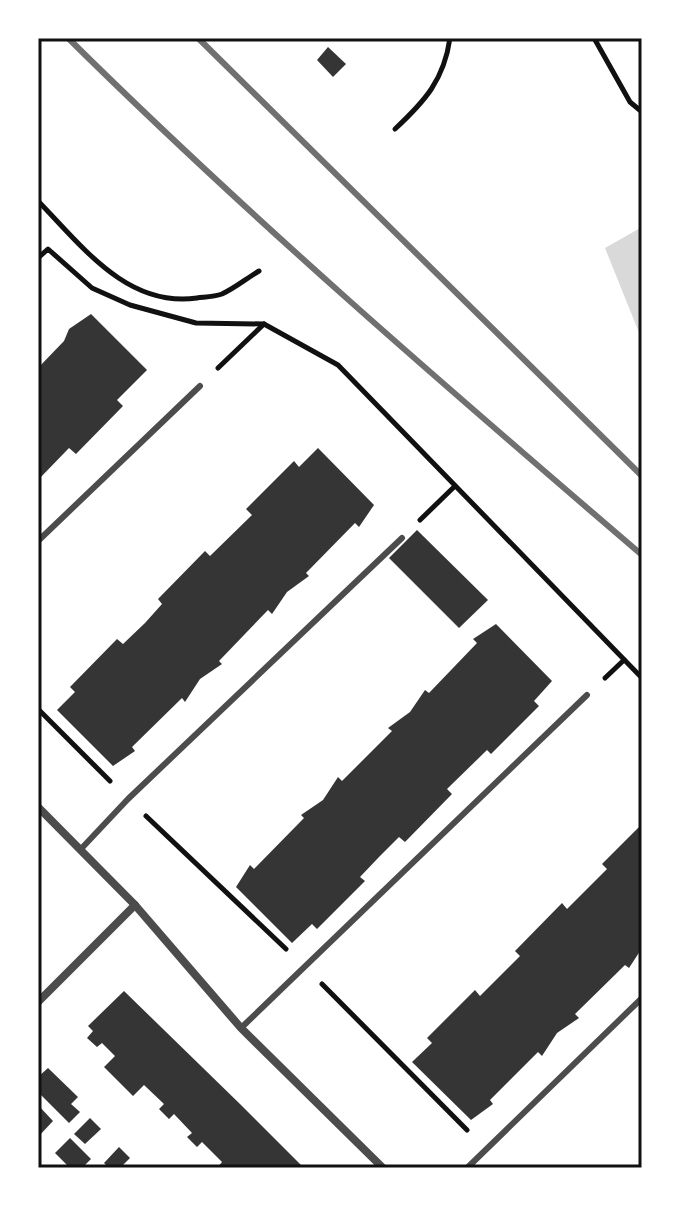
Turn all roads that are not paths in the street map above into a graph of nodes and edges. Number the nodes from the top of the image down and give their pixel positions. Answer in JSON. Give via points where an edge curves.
{"nodes":[{"id":1,"x":200,"y":386,"type":"road end"},
{"id":2,"x":402,"y":538,"type":"road end"},
{"id":3,"x":38,"y":541,"type":"edge"},
{"id":4,"x":587,"y":695,"type":"dead end"},
{"id":5,"x":38,"y":807,"type":"edge"},
{"id":6,"x":80,"y":850,"type":"junction"},
{"id":7,"x":135,"y":905,"type":"junction"},
{"id":8,"x":642,"y":998,"type":"edge"},
{"id":9,"x":38,"y":1002,"type":"edge"},
{"id":10,"x":241,"y":1028,"type":"junction"},
{"id":11,"x":383,"y":1168,"type":"edge"},
{"id":12,"x":467,"y":1168,"type":"edge"}],
"edges":[{"from":1,"to":3,"type":"lane"},
{"from":2,"to":6,"type":"lane"},
{"from":4,"to":10,"type":"lane"},
{"from":5,"to":6,"type":"street"},
{"from":6,"to":7,"type":"street"},
{"from":7,"to":9,"type":"street"},
{"from":7,"to":10,"type":"street"},
{"from":8,"to":12,"type":"lane"},
{"from":10,"to":11,"type":"street"}]}
